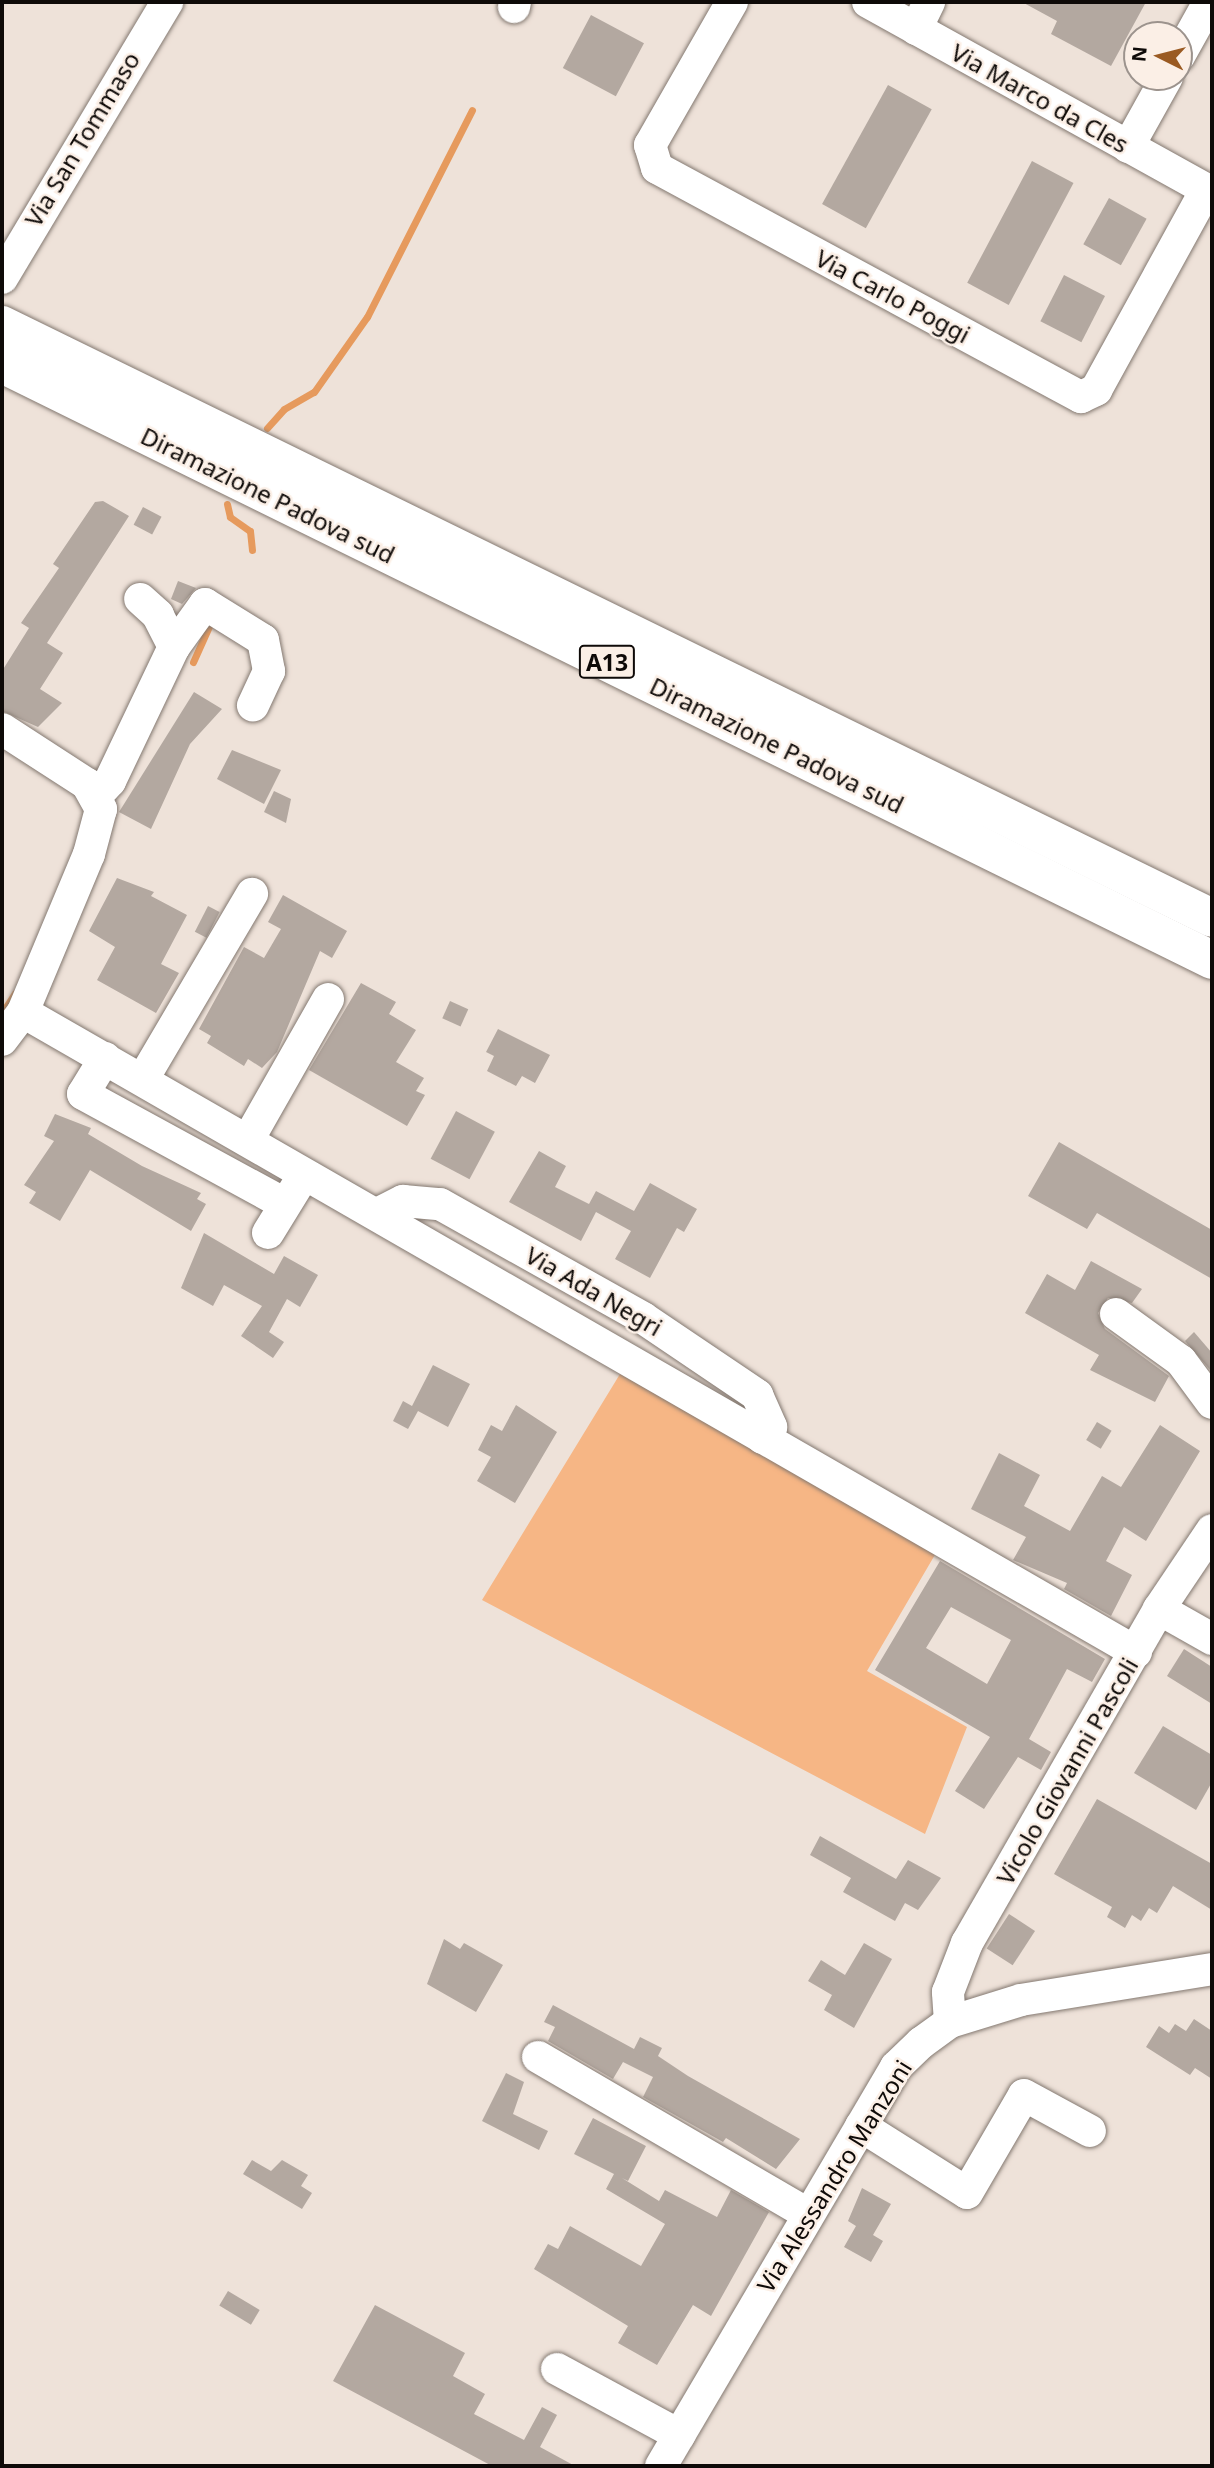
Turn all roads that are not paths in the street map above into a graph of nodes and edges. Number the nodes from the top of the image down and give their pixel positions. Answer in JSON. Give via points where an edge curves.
{"nodes":[{"id":1,"x":167,"y":2,"type":"edge"},
{"id":2,"x":868,"y":2,"type":"edge"},
{"id":3,"x":1209,"y":2,"type":"edge"},
{"id":4,"x":727,"y":4,"type":"edge"},
{"id":5,"x":923,"y":15,"type":"edge"},
{"id":6,"x":1193,"y":31,"type":"edge"},
{"id":7,"x":1159,"y":91,"type":"edge"},
{"id":8,"x":1128,"y":147,"type":"junction"},
{"id":9,"x":1209,"y":192,"type":"edge"},
{"id":10,"x":6,"y":270,"type":"edge"},
{"id":11,"x":2,"y":325,"type":"edge"},
{"id":12,"x":2,"y":364,"type":"edge"},
{"id":13,"x":140,"y":599,"type":"dead end"},
{"id":14,"x":174,"y":647,"type":"junction"},
{"id":15,"x":253,"y":706,"type":"dead end"},
{"id":16,"x":2,"y":729,"type":"edge"},
{"id":17,"x":97,"y":795,"type":"junction"},
{"id":18,"x":252,"y":894,"type":"dead end"},
{"id":19,"x":1212,"y":918,"type":"edge"},
{"id":20,"x":1212,"y":960,"type":"edge"},
{"id":21,"x":328,"y":999,"type":"dead end"},
{"id":22,"x":23,"y":1012,"type":"junction"},
{"id":23,"x":2,"y":1040,"type":"edge"},
{"id":24,"x":105,"y":1058,"type":"junction"},
{"id":25,"x":142,"y":1079,"type":"junction"},
{"id":26,"x":248,"y":1140,"type":"junction"},
{"id":27,"x":307,"y":1171,"type":"junction"},
{"id":28,"x":285,"y":1204,"type":"junction"},
{"id":29,"x":379,"y":1213,"type":"junction"},
{"id":30,"x":268,"y":1233,"type":"dead end"},
{"id":31,"x":1116,"y":1314,"type":"dead end"},
{"id":32,"x":1212,"y":1403,"type":"edge"},
{"id":33,"x":762,"y":1438,"type":"junction"},
{"id":34,"x":1212,"y":1530,"type":"edge"},
{"id":35,"x":1158,"y":1609,"type":"junction"},
{"id":36,"x":1212,"y":1639,"type":"edge"},
{"id":37,"x":1136,"y":1653,"type":"junction"},
{"id":38,"x":1212,"y":1969,"type":"edge"},
{"id":39,"x":950,"y":2022,"type":"junction"},
{"id":40,"x":538,"y":2057,"type":"dead end"},
{"id":41,"x":861,"y":2126,"type":"junction"},
{"id":42,"x":1090,"y":2132,"type":"dead end"},
{"id":43,"x":808,"y":2214,"type":"junction"},
{"id":44,"x":557,"y":2370,"type":"dead end"},
{"id":45,"x":679,"y":2435,"type":"junction"},
{"id":46,"x":661,"y":2466,"type":"edge"}],
"edges":[{"from":1,"to":10,"type":"street","name":"Via San Tommaso"},
{"from":2,"to":5,"type":"street","name":"Via Marco da Cles"},
{"from":3,"to":6,"type":"street"},
{"from":4,"to":9,"type":"street","name":"Via Carlo Poggi","via":[[650,145],[657,168],[1081,397],[1096,390]]},
{"from":5,"to":8,"type":"street","name":"Via Marco da Cles"},
{"from":7,"to":8,"type":"street"},
{"from":8,"to":9,"type":"street","name":"Via Marco da Cles"},
{"from":11,"to":19,"type":"highway","name":"Diramazione Padova sud","number":"A13"},
{"from":12,"to":20,"type":"highway","name":"Diramazione Padova sud","number":"A13"},
{"from":13,"to":14,"type":"street","via":[[158,615]]},
{"from":14,"to":15,"type":"street","via":[[205,604],[263,640],[269,671]]},
{"from":14,"to":17,"type":"street","via":[[110,781]]},
{"from":16,"to":17,"type":"street"},
{"from":17,"to":22,"type":"street","via":[[99,825]]},
{"from":18,"to":25,"type":"street"},
{"from":21,"to":26,"type":"street"},
{"from":22,"to":23,"type":"street"},
{"from":22,"to":24,"type":"street","name":"Via Ada Negri"},
{"from":24,"to":25,"type":"street","name":"Via Ada Negri"},
{"from":24,"to":28,"type":"street","via":[[83,1094]]},
{"from":25,"to":26,"type":"street","name":"Via Ada Negri"},
{"from":26,"to":27,"type":"street","name":"Via Ada Negri"},
{"from":27,"to":28,"type":"street"},
{"from":27,"to":29,"type":"street","name":"Via Ada Negri"},
{"from":28,"to":30,"type":"street"},
{"from":29,"to":33,"type":"street","name":"Via Ada Negri"},
{"from":29,"to":33,"type":"street","name":"Via Ada Negri","via":[[402,1201],[440,1204],[643,1318],[757,1395],[771,1427]]},
{"from":31,"to":32,"type":"street","via":[[1181,1361]]},
{"from":33,"to":37,"type":"street","name":"Via Ada Negri"},
{"from":34,"to":35,"type":"street","name":"Vicolo Giovanni Pascoli"},
{"from":35,"to":36,"type":"street"},
{"from":35,"to":37,"type":"street","name":"Vicolo Giovanni Pascoli"},
{"from":37,"to":39,"type":"street","name":"Vicolo Giovanni Pascoli","via":[[967,1943],[948,1992]]},
{"from":38,"to":39,"type":"street","name":"Via Alessandro Manzoni","via":[[1096,1984]]},
{"from":39,"to":41,"type":"street","name":"Via Alessandro Manzoni","via":[[896,2067]]},
{"from":40,"to":43,"type":"street"},
{"from":41,"to":42,"type":"street","via":[[967,2193],[1024,2095]]},
{"from":41,"to":43,"type":"street","name":"Via Alessandro Manzoni"},
{"from":43,"to":45,"type":"street","name":"Via Alessandro Manzoni"},
{"from":44,"to":45,"type":"street"},
{"from":45,"to":46,"type":"street","name":"Via Alessandro Manzoni"}]}
